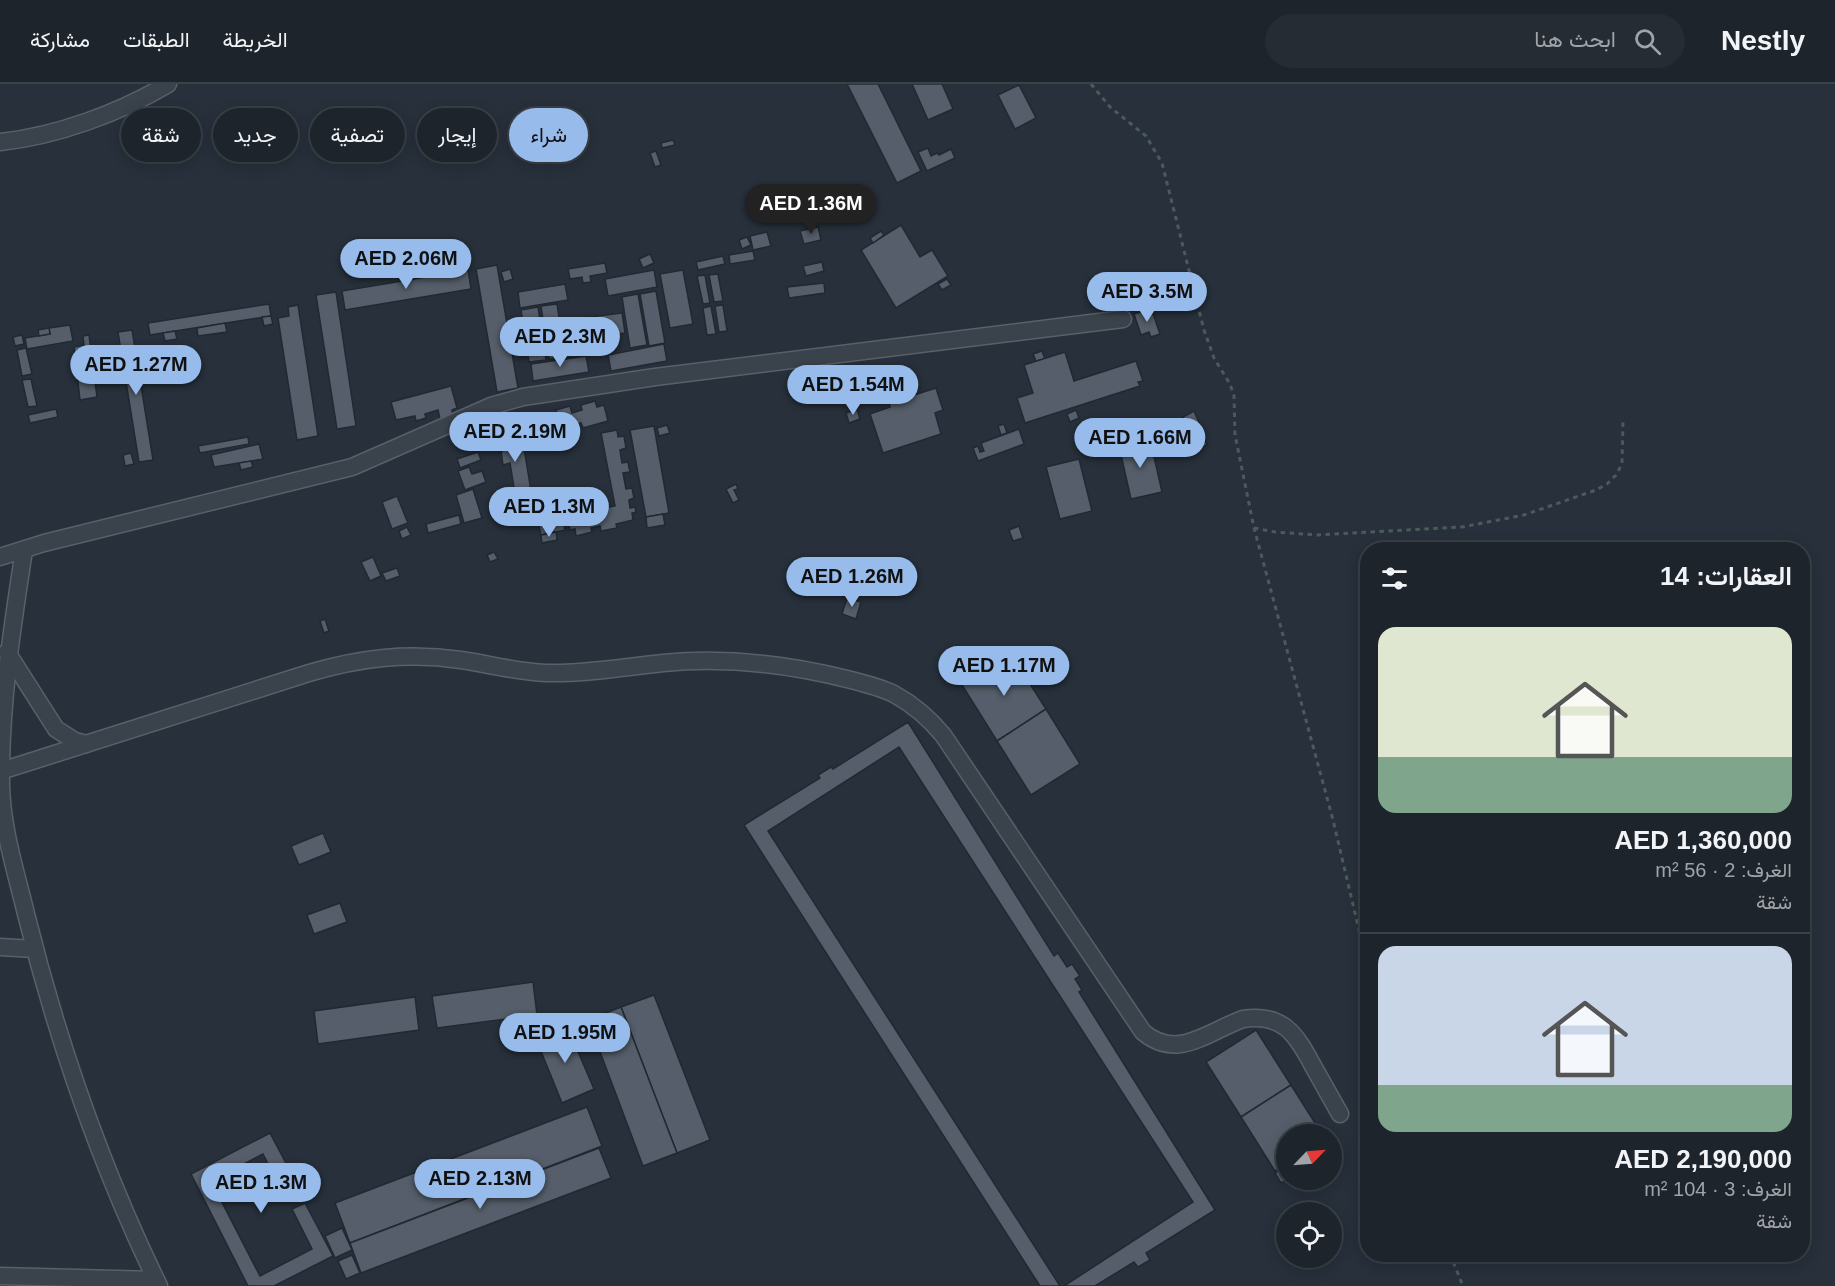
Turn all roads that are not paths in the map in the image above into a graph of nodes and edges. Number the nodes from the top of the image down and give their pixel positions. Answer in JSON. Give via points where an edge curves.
{"nodes":[{"id":1,"x":168,"y":84,"type":"edge"},
{"id":2,"x":0,"y":142,"type":"edge"},
{"id":3,"x":1123,"y":319,"type":"dead end"},
{"id":4,"x":24,"y":550,"type":"junction"},
{"id":5,"x":0,"y":557,"type":"edge"},
{"id":6,"x":4,"y":646,"type":"edge"},
{"id":7,"x":86,"y":744,"type":"junction"},
{"id":8,"x":1,"y":780,"type":"edge"},
{"id":9,"x":5,"y":847,"type":"edge"},
{"id":10,"x":0,"y":947,"type":"edge"},
{"id":11,"x":35,"y":949,"type":"junction"},
{"id":12,"x":1340,"y":1114,"type":"dead end"},
{"id":13,"x":0,"y":1276,"type":"edge"},
{"id":14,"x":157,"y":1283,"type":"edge"}],
"edges":[{"from":1,"to":2,"type":"lane","via":[[87,121]]},
{"from":3,"to":4,"type":"lane","via":[[655,376],[522,397],[491,406],[352,467]]},
{"from":4,"to":5,"type":"lane"},
{"from":4,"to":6,"type":"lane"},
{"from":6,"to":7,"type":"lane","via":[[56,729]]},
{"from":6,"to":8,"type":"lane"},
{"from":7,"to":8,"type":"lane"},
{"from":7,"to":12,"type":"lane","via":[[339,664],[400,655],[546,673],[730,661],[797,668],[878,687],[920,711],[943,735],[1143,1032],[1159,1043],[1179,1046],[1243,1019],[1276,1021],[1294,1034]]},
{"from":8,"to":9,"type":"lane"},
{"from":9,"to":11,"type":"lane"},
{"from":10,"to":11,"type":"lane"},
{"from":11,"to":14,"type":"lane","via":[[77,1090]]},
{"from":13,"to":14,"type":"lane"}]}
